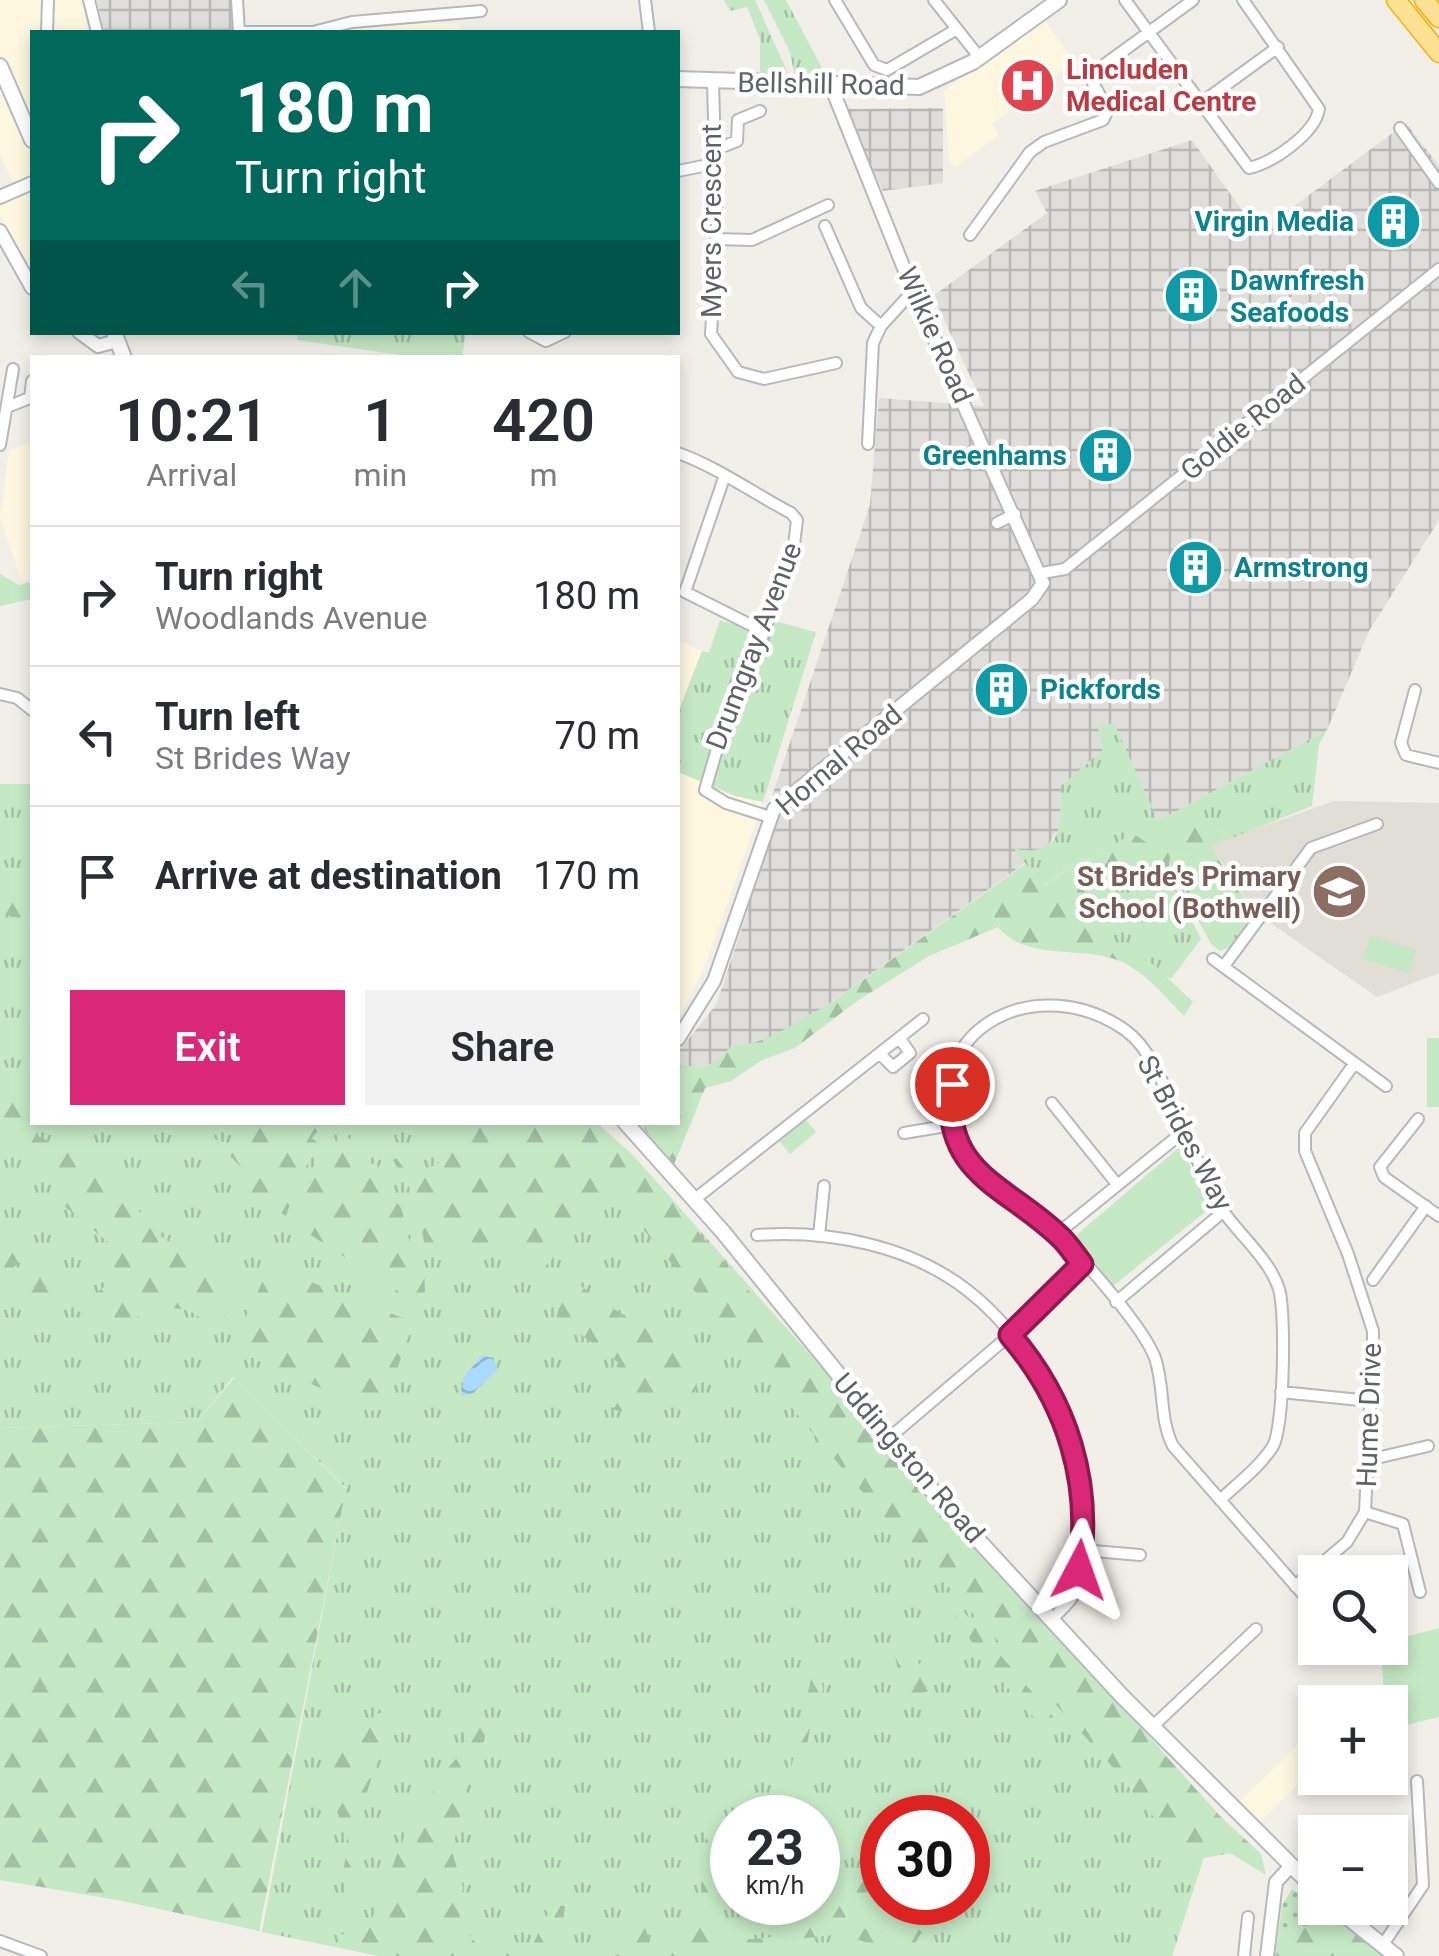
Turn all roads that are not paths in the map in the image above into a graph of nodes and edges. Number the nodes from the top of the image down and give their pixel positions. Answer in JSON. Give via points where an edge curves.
{"nodes":[{"id":1,"x":48,"y":0,"type":"edge"},
{"id":2,"x":89,"y":0,"type":"edge"},
{"id":3,"x":237,"y":0,"type":"edge"},
{"id":4,"x":645,"y":0,"type":"edge"},
{"id":5,"x":836,"y":0,"type":"edge"},
{"id":6,"x":934,"y":0,"type":"edge"},
{"id":7,"x":1059,"y":0,"type":"edge"},
{"id":8,"x":1125,"y":0,"type":"edge"},
{"id":9,"x":1193,"y":0,"type":"edge"},
{"id":10,"x":1243,"y":0,"type":"edge"},
{"id":11,"x":1396,"y":0,"type":"edge"},
{"id":12,"x":1424,"y":0,"type":"edge"},
{"id":13,"x":481,"y":11,"type":"dead end"},
{"id":14,"x":1439,"y":18,"type":"edge"},
{"id":15,"x":47,"y":30,"type":"edge"},
{"id":16,"x":96,"y":30,"type":"edge"},
{"id":17,"x":240,"y":30,"type":"edge"},
{"id":18,"x":321,"y":30,"type":"edge"},
{"id":19,"x":649,"y":30,"type":"edge"},
{"id":20,"x":957,"y":30,"type":"junction"},
{"id":21,"x":1149,"y":33,"type":"junction"},
{"id":22,"x":1278,"y":47,"type":"junction"},
{"id":23,"x":1439,"y":53,"type":"edge"},
{"id":24,"x":980,"y":58,"type":"junction"},
{"id":25,"x":0,"y":66,"type":"edge"},
{"id":26,"x":680,"y":80,"type":"edge"},
{"id":27,"x":712,"y":82,"type":"junction"},
{"id":28,"x":830,"y":86,"type":"junction"},
{"id":29,"x":1201,"y":104,"type":"junction"},
{"id":30,"x":760,"y":111,"type":"dead end"},
{"id":31,"x":1400,"y":128,"type":"dead end"},
{"id":32,"x":30,"y":135,"type":"edge"},
{"id":33,"x":712,"y":158,"type":"junction"},
{"id":34,"x":680,"y":170,"type":"edge"},
{"id":35,"x":1439,"y":183,"type":"edge"},
{"id":36,"x":30,"y":184,"type":"edge"},
{"id":37,"x":0,"y":197,"type":"edge"},
{"id":38,"x":828,"y":206,"type":"dead end"},
{"id":39,"x":825,"y":226,"type":"dead end"},
{"id":40,"x":0,"y":231,"type":"edge"},
{"id":41,"x":970,"y":235,"type":"dead end"},
{"id":42,"x":716,"y":239,"type":"junction"},
{"id":43,"x":1439,"y":268,"type":"edge"},
{"id":44,"x":30,"y":284,"type":"edge"},
{"id":45,"x":913,"y":291,"type":"junction"},
{"id":46,"x":881,"y":326,"type":"junction"},
{"id":47,"x":83,"y":335,"type":"edge"},
{"id":48,"x":535,"y":335,"type":"edge"},
{"id":49,"x":559,"y":335,"type":"edge"},
{"id":50,"x":116,"y":337,"type":"edge"},
{"id":51,"x":836,"y":364,"type":"dead end"},
{"id":52,"x":12,"y":369,"type":"dead end"},
{"id":53,"x":30,"y":398,"type":"edge"},
{"id":54,"x":7,"y":407,"type":"junction"},
{"id":55,"x":0,"y":442,"type":"edge"},
{"id":56,"x":868,"y":444,"type":"dead end"},
{"id":57,"x":680,"y":454,"type":"edge"},
{"id":58,"x":724,"y":478,"type":"junction"},
{"id":59,"x":1015,"y":514,"type":"junction"},
{"id":60,"x":997,"y":524,"type":"dead end"},
{"id":61,"x":1043,"y":578,"type":"junction"},
{"id":62,"x":763,"y":632,"type":"junction"},
{"id":63,"x":1415,"y":690,"type":"dead end"},
{"id":64,"x":0,"y":694,"type":"edge"},
{"id":65,"x":30,"y":708,"type":"edge"},
{"id":66,"x":1408,"y":712,"type":"junction"},
{"id":67,"x":1422,"y":717,"type":"dead end"},
{"id":68,"x":1439,"y":763,"type":"edge"},
{"id":69,"x":770,"y":818,"type":"junction"},
{"id":70,"x":1377,"y":824,"type":"dead end"},
{"id":71,"x":1213,"y":959,"type":"dead end"},
{"id":72,"x":1224,"y":966,"type":"junction"},
{"id":73,"x":923,"y":1019,"type":"dead end"},
{"id":74,"x":680,"y":1037,"type":"edge"},
{"id":75,"x":1354,"y":1064,"type":"junction"},
{"id":76,"x":1386,"y":1086,"type":"dead end"},
{"id":77,"x":1052,"y":1103,"type":"dead end"},
{"id":78,"x":1401,"y":1119,"type":"dead end"},
{"id":79,"x":628,"y":1125,"type":"edge"},
{"id":80,"x":952,"y":1125,"type":"junction"},
{"id":81,"x":1183,"y":1132,"type":"junction"},
{"id":82,"x":904,"y":1133,"type":"dead end"},
{"id":83,"x":1116,"y":1183,"type":"junction"},
{"id":84,"x":824,"y":1186,"type":"dead end"},
{"id":85,"x":695,"y":1198,"type":"junction"},
{"id":86,"x":1426,"y":1206,"type":"junction"},
{"id":87,"x":1224,"y":1212,"type":"junction"},
{"id":88,"x":1439,"y":1216,"type":"edge"},
{"id":89,"x":1057,"y":1234,"type":"junction"},
{"id":90,"x":758,"y":1235,"type":"dead end"},
{"id":91,"x":819,"y":1236,"type":"junction"},
{"id":92,"x":1082,"y":1264,"type":"junction"},
{"id":93,"x":1373,"y":1280,"type":"dead end"},
{"id":94,"x":1116,"y":1302,"type":"junction"},
{"id":95,"x":1010,"y":1335,"type":"junction"},
{"id":96,"x":1280,"y":1392,"type":"junction"},
{"id":97,"x":1370,"y":1401,"type":"junction"},
{"id":98,"x":889,"y":1438,"type":"junction"},
{"id":99,"x":1428,"y":1446,"type":"dead end"},
{"id":100,"x":1368,"y":1460,"type":"junction"},
{"id":101,"x":1220,"y":1500,"type":"junction"},
{"id":102,"x":1365,"y":1512,"type":"junction"},
{"id":103,"x":1082,"y":1550,"type":"junction"},
{"id":104,"x":1140,"y":1556,"type":"dead end"},
{"id":105,"x":1296,"y":1586,"type":"junction"},
{"id":106,"x":1298,"y":1588,"type":"edge"},
{"id":107,"x":1420,"y":1592,"type":"dead end"},
{"id":108,"x":1052,"y":1619,"type":"junction"},
{"id":109,"x":1256,"y":1630,"type":"dead end"},
{"id":110,"x":1153,"y":1726,"type":"junction"},
{"id":111,"x":1417,"y":1780,"type":"dead end"},
{"id":112,"x":1290,"y":1866,"type":"junction"},
{"id":113,"x":1298,"y":1874,"type":"edge"},
{"id":114,"x":1248,"y":1917,"type":"dead end"},
{"id":115,"x":1357,"y":1925,"type":"edge"},
{"id":116,"x":0,"y":1940,"type":"edge"},
{"id":117,"x":1382,"y":1946,"type":"junction"},
{"id":118,"x":1244,"y":1955,"type":"edge"},
{"id":119,"x":1267,"y":1955,"type":"edge"},
{"id":120,"x":41,"y":1956,"type":"edge"},
{"id":121,"x":1396,"y":1956,"type":"edge"}],
"edges":[{"from":1,"to":15,"type":"street"},
{"from":2,"to":16,"type":"street"},
{"from":3,"to":17,"type":"street"},
{"from":4,"to":19,"type":"street"},
{"from":5,"to":20,"type":"street","via":[[874,66],[887,70]]},
{"from":6,"to":20,"type":"street"},
{"from":7,"to":24,"type":"main road","name":"Bellshill Road"},
{"from":8,"to":21,"type":"street"},
{"from":9,"to":21,"type":"street"},
{"from":10,"to":22,"type":"street"},
{"from":11,"to":23,"type":"highway"},
{"from":12,"to":14,"type":"highway"},
{"from":13,"to":18,"type":"street"},
{"from":20,"to":24,"type":"street"},
{"from":21,"to":29,"type":"street"},
{"from":21,"to":41,"type":"street","via":[[1094,76],[1108,110],[1103,120],[1030,152]]},
{"from":22,"to":29,"type":"street"},
{"from":22,"to":29,"type":"street","via":[[1318,109],[1300,136],[1248,168]]},
{"from":24,"to":28,"type":"main road","name":"Bellshill Road","via":[[919,87]]},
{"from":25,"to":32,"type":"main road"},
{"from":26,"to":27,"type":"main road","name":"Bellshill Road"},
{"from":27,"to":28,"type":"main road","name":"Bellshill Road"},
{"from":27,"to":33,"type":"street","name":"Myers Crescent"},
{"from":28,"to":45,"type":"street","name":"Wilkie Road"},
{"from":30,"to":33,"type":"street","via":[[738,120],[736,140]]},
{"from":31,"to":35,"type":"street"},
{"from":33,"to":34,"type":"street"},
{"from":33,"to":42,"type":"street","name":"Myers Crescent"},
{"from":36,"to":37,"type":"street"},
{"from":38,"to":42,"type":"street","via":[[752,240]]},
{"from":39,"to":46,"type":"street","via":[[861,308]]},
{"from":40,"to":44,"type":"street"},
{"from":42,"to":51,"type":"street","name":"Myers Crescent","via":[[710,334],[738,372],[764,379]]},
{"from":43,"to":61,"type":"street","name":"Goldie Road","via":[[1065,569]]},
{"from":45,"to":46,"type":"street"},
{"from":45,"to":59,"type":"street","name":"Wilkie Road"},
{"from":46,"to":56,"type":"street","via":[[873,343]]},
{"from":47,"to":50,"type":"street","via":[[98,346]]},
{"from":48,"to":49,"type":"street","via":[[546,341]]},
{"from":52,"to":54,"type":"street"},
{"from":53,"to":54,"type":"street"},
{"from":54,"to":55,"type":"street"},
{"from":57,"to":58,"type":"street","name":"Drumgray Avenue","via":[[709,464]]},
{"from":58,"to":62,"type":"street","name":"Drumgray Avenue","via":[[796,520],[792,553]]},
{"from":58,"to":62,"type":"street","via":[[685,592]]},
{"from":59,"to":60,"type":"street"},
{"from":59,"to":61,"type":"street","name":"Wilkie Road"},
{"from":61,"to":69,"type":"street","name":"Hornal Road","via":[[1032,600]]},
{"from":62,"to":69,"type":"street","name":"Drumgray Avenue","via":[[750,670],[737,681],[705,790]]},
{"from":63,"to":66,"type":"street"},
{"from":64,"to":65,"type":"street"},
{"from":66,"to":67,"type":"street"},
{"from":66,"to":68,"type":"street","via":[[1401,743],[1406,754]]},
{"from":69,"to":74,"type":"street","name":"Hornal Road","via":[[714,981]]},
{"from":70,"to":72,"type":"street","via":[[1312,848]]},
{"from":71,"to":72,"type":"street"},
{"from":72,"to":75,"type":"street"},
{"from":73,"to":85,"type":"street","via":[[900,1039],[910,1053],[893,1067],[881,1055]]},
{"from":75,"to":76,"type":"street"},
{"from":75,"to":97,"type":"street","name":"Hume Drive","via":[[1304,1133],[1309,1163],[1324,1188],[1373,1330]]},
{"from":77,"to":83,"type":"street"},
{"from":78,"to":86,"type":"street","via":[[1412,1126],[1380,1168]]},
{"from":79,"to":85,"type":"main road","name":"Uddingston Road"},
{"from":80,"to":81,"type":"street","name":"St Brides Way","via":[[952,1084],[966,1048],[1004,1012],[1056,1002],[1081,1006],[1130,1034]]},
{"from":80,"to":82,"type":"street"},
{"from":80,"to":89,"type":"street","via":[[973,1168]]},
{"from":81,"to":83,"type":"street"},
{"from":81,"to":87,"type":"street","name":"St Brides Way"},
{"from":83,"to":89,"type":"street"},
{"from":84,"to":91,"type":"street"},
{"from":85,"to":98,"type":"main road","name":"Uddingston Road"},
{"from":86,"to":88,"type":"street"},
{"from":86,"to":93,"type":"street"},
{"from":87,"to":94,"type":"street"},
{"from":87,"to":96,"type":"street","name":"St Brides Way","via":[[1278,1287],[1284,1320]]},
{"from":89,"to":92,"type":"street"},
{"from":90,"to":91,"type":"street"},
{"from":91,"to":95,"type":"street","via":[[863,1242],[936,1270],[969,1291]]},
{"from":92,"to":94,"type":"street"},
{"from":92,"to":95,"type":"street"},
{"from":94,"to":101,"type":"street","via":[[1142,1331],[1155,1359],[1173,1446]]},
{"from":95,"to":98,"type":"street"},
{"from":95,"to":103,"type":"street","via":[[1031,1360],[1070,1437],[1080,1472]]},
{"from":96,"to":97,"type":"street"},
{"from":96,"to":101,"type":"street","name":"St Brides Way","via":[[1276,1442]]},
{"from":97,"to":100,"type":"street","name":"Hume Drive"},
{"from":98,"to":108,"type":"main road","name":"Uddingston Road"},
{"from":99,"to":100,"type":"street"},
{"from":100,"to":102,"type":"street","name":"Hume Drive"},
{"from":101,"to":105,"type":"street"},
{"from":102,"to":105,"type":"street","name":"Hume Drive","via":[[1347,1542]]},
{"from":102,"to":107,"type":"street","via":[[1403,1524]]},
{"from":103,"to":104,"type":"street"},
{"from":103,"to":108,"type":"street","via":[[1076,1590]]},
{"from":105,"to":106,"type":"street"},
{"from":108,"to":110,"type":"main road","name":"Uddingston Road"},
{"from":109,"to":110,"type":"street"},
{"from":110,"to":112,"type":"main road","name":"Uddingston Road"},
{"from":111,"to":117,"type":"street","via":[[1423,1885]]},
{"from":112,"to":113,"type":"main road","name":"Uddingston Road"},
{"from":112,"to":119,"type":"street","via":[[1276,1882]]},
{"from":114,"to":118,"type":"street"},
{"from":115,"to":117,"type":"main road"},
{"from":116,"to":120,"type":"street"},
{"from":117,"to":121,"type":"main road"},
{"from":118,"to":119,"type":"street"}]}
